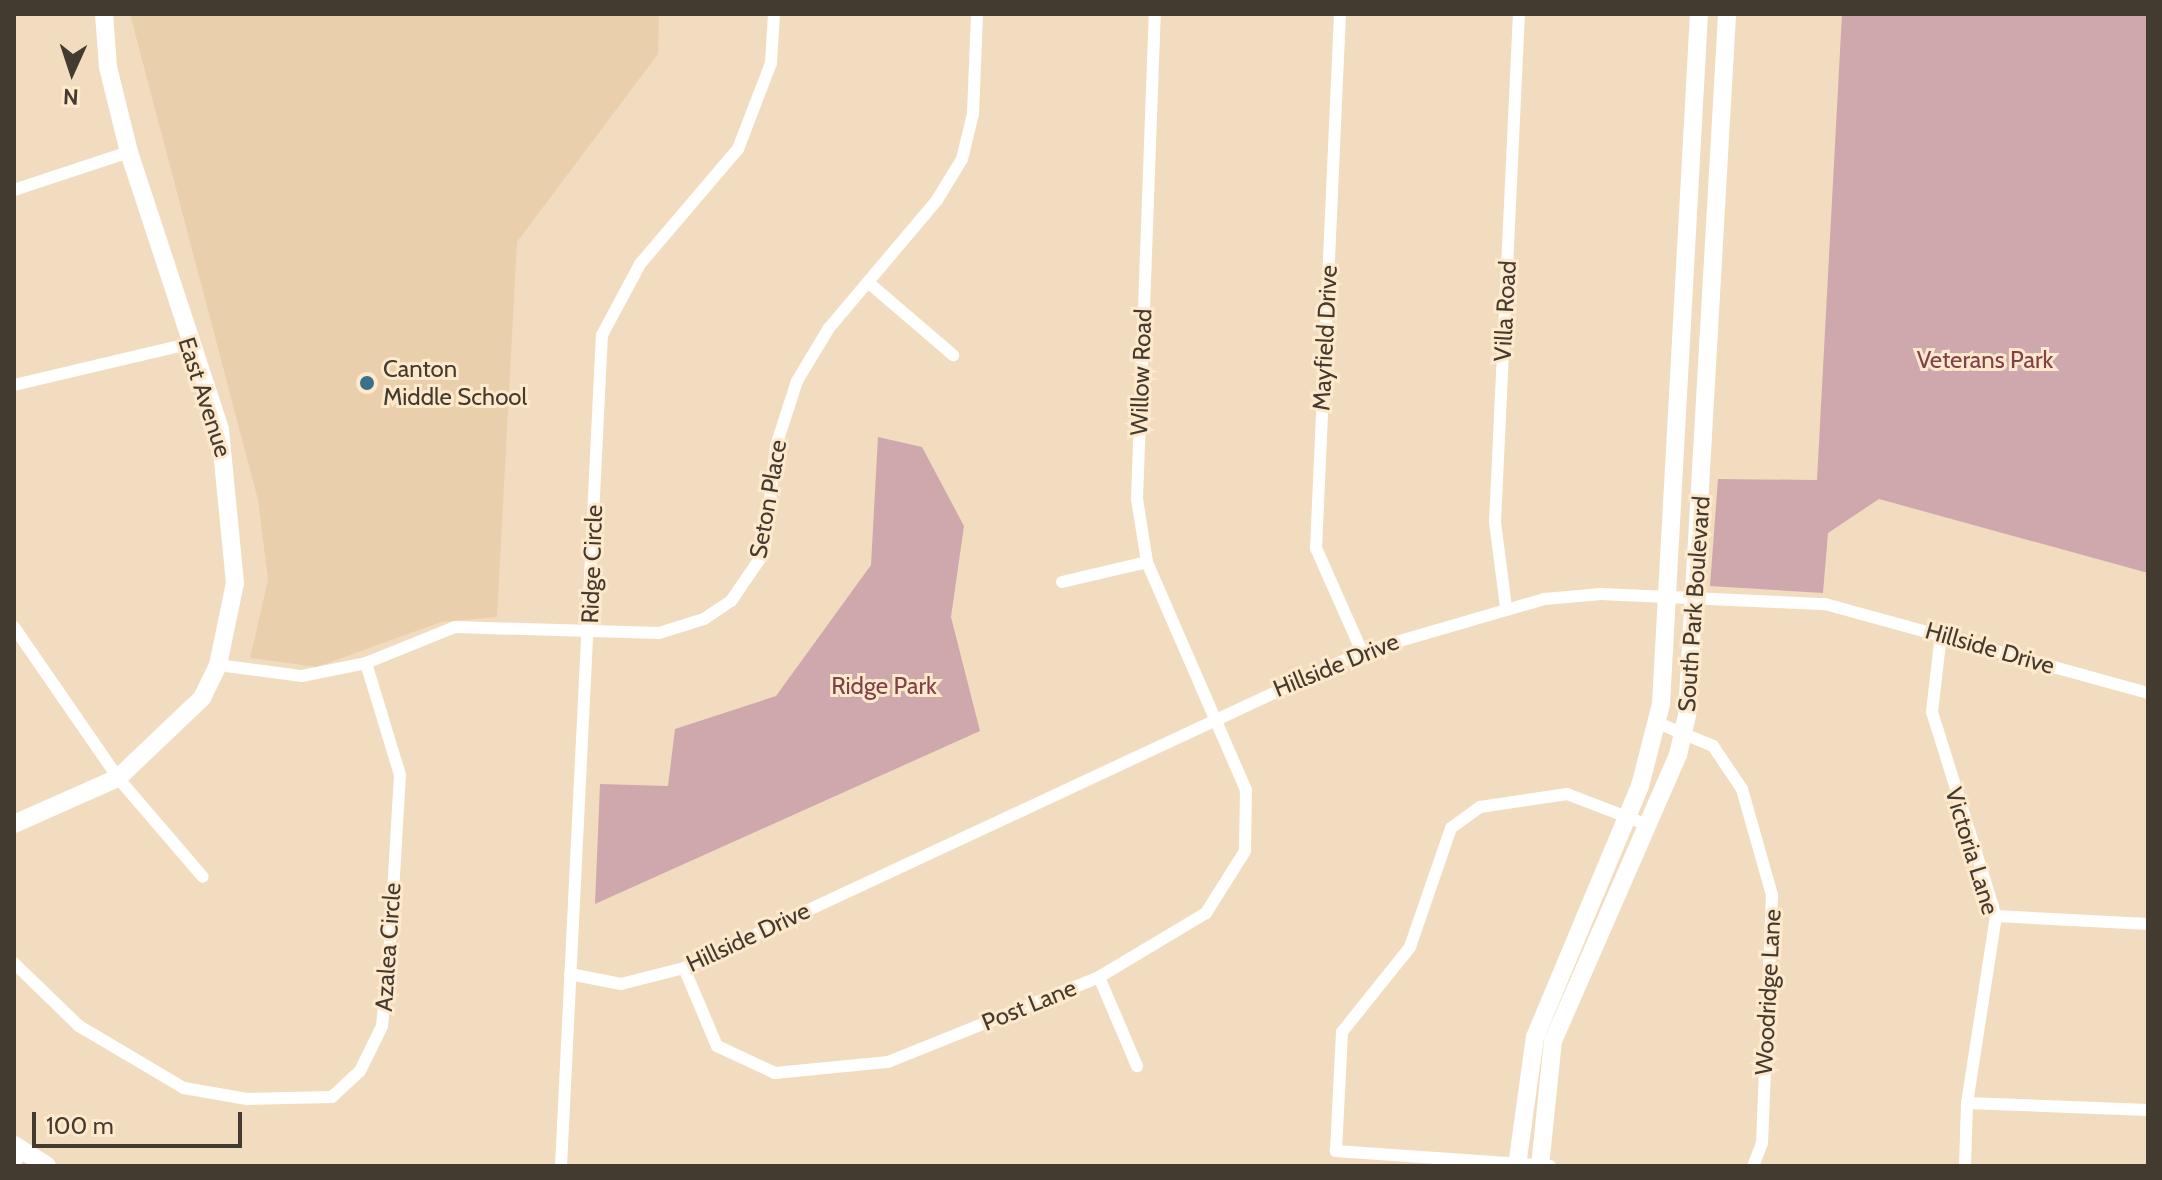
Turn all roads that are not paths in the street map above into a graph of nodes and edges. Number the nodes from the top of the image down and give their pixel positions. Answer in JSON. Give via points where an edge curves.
{"nodes":[{"id":1,"x":104,"y":14,"type":"edge"},
{"id":2,"x":774,"y":14,"type":"edge"},
{"id":3,"x":977,"y":14,"type":"edge"},
{"id":4,"x":1155,"y":14,"type":"edge"},
{"id":5,"x":1340,"y":14,"type":"edge"},
{"id":6,"x":1519,"y":14,"type":"edge"},
{"id":7,"x":1699,"y":14,"type":"edge"},
{"id":8,"x":1727,"y":14,"type":"edge"},
{"id":9,"x":129,"y":152,"type":"junction"},
{"id":10,"x":14,"y":190,"type":"edge"},
{"id":11,"x":869,"y":283,"type":"junction"},
{"id":12,"x":187,"y":344,"type":"junction"},
{"id":13,"x":953,"y":355,"type":"dead end"},
{"id":14,"x":14,"y":385,"type":"edge"},
{"id":15,"x":1147,"y":562,"type":"junction"},
{"id":16,"x":1062,"y":582,"type":"dead end"},
{"id":17,"x":1668,"y":597,"type":"junction"},
{"id":18,"x":1698,"y":598,"type":"junction"},
{"id":19,"x":1506,"y":607,"type":"junction"},
{"id":20,"x":14,"y":627,"type":"edge"},
{"id":21,"x":589,"y":631,"type":"junction"},
{"id":22,"x":1941,"y":634,"type":"junction"},
{"id":23,"x":1362,"y":652,"type":"junction"},
{"id":24,"x":366,"y":663,"type":"junction"},
{"id":25,"x":218,"y":665,"type":"junction"},
{"id":26,"x":2148,"y":693,"type":"edge"},
{"id":27,"x":1212,"y":716,"type":"junction"},
{"id":28,"x":1658,"y":723,"type":"junction"},
{"id":29,"x":1684,"y":732,"type":"junction"},
{"id":30,"x":118,"y":778,"type":"junction"},
{"id":31,"x":1627,"y":817,"type":"junction"},
{"id":32,"x":14,"y":824,"type":"edge"},
{"id":33,"x":1648,"y":825,"type":"junction"},
{"id":34,"x":203,"y":877,"type":"dead end"},
{"id":35,"x":1996,"y":916,"type":"junction"},
{"id":36,"x":2148,"y":924,"type":"edge"},
{"id":37,"x":14,"y":963,"type":"edge"},
{"id":38,"x":684,"y":968,"type":"junction"},
{"id":39,"x":570,"y":974,"type":"junction"},
{"id":40,"x":1099,"y":977,"type":"junction"},
{"id":41,"x":1137,"y":1066,"type":"dead end"},
{"id":42,"x":1967,"y":1103,"type":"junction"},
{"id":43,"x":2148,"y":1110,"type":"edge"},
{"id":44,"x":16,"y":1154,"type":"edge"},
{"id":45,"x":1518,"y":1162,"type":"edge"},
{"id":46,"x":47,"y":1166,"type":"edge"},
{"id":47,"x":561,"y":1166,"type":"edge"},
{"id":48,"x":1540,"y":1166,"type":"edge"},
{"id":49,"x":1550,"y":1166,"type":"edge"},
{"id":50,"x":1753,"y":1166,"type":"edge"},
{"id":51,"x":1965,"y":1166,"type":"edge"}],
"edges":[{"from":1,"to":9,"type":"street","name":"East Avenue","via":[[108,67]]},
{"from":2,"to":21,"type":"street","name":"Ridge Circle","via":[[771,63],[738,149],[640,264],[602,335]]},
{"from":3,"to":11,"type":"street","name":"Seton Place","via":[[973,114],[962,159]]},
{"from":4,"to":15,"type":"street","name":"Willow Road","via":[[1137,499]]},
{"from":5,"to":23,"type":"street","name":"Mayfield Drive","via":[[1316,548]]},
{"from":6,"to":19,"type":"street","name":"Villa Road","via":[[1495,522]]},
{"from":7,"to":17,"type":"street","name":"South Park Boulevard"},
{"from":8,"to":18,"type":"street","name":"South Park Boulevard"},
{"from":9,"to":10,"type":"street"},
{"from":9,"to":12,"type":"street","name":"East Avenue","via":[[160,234]]},
{"from":11,"to":13,"type":"street"},
{"from":11,"to":21,"type":"street","name":"Seton Place","via":[[829,328],[797,381],[776,446],[764,553],[752,577],[731,601],[682,629]]},
{"from":12,"to":14,"type":"street"},
{"from":12,"to":25,"type":"street","name":"East Avenue","via":[[220,429],[232,493],[235,583]]},
{"from":15,"to":16,"type":"street"},
{"from":15,"to":27,"type":"street","name":"Willow Road"},
{"from":17,"to":18,"type":"street","name":"Hillside Drive"},
{"from":17,"to":19,"type":"street","name":"Hillside Drive","via":[[1601,594]]},
{"from":17,"to":28,"type":"street","name":"South Park Boulevard"},
{"from":18,"to":22,"type":"street","name":"Hillside Drive","via":[[1825,604]]},
{"from":18,"to":29,"type":"street","name":"South Park Boulevard"},
{"from":19,"to":23,"type":"street","name":"Hillside Drive"},
{"from":20,"to":30,"type":"street"},
{"from":21,"to":24,"type":"street","name":"Seton Place","via":[[455,627]]},
{"from":21,"to":39,"type":"street","name":"Ridge Circle"},
{"from":22,"to":26,"type":"street","name":"Hillside Drive"},
{"from":22,"to":35,"type":"street","name":"Victoria Lane","via":[[1932,681],[1935,726]]},
{"from":23,"to":27,"type":"street","name":"Hillside Drive"},
{"from":24,"to":25,"type":"street","name":"Seton Place","via":[[302,676]]},
{"from":24,"to":37,"type":"street","name":"Azalea Circle","via":[[400,775],[390,943],[382,1026],[360,1071],[332,1097],[247,1099],[184,1088],[79,1026]]},
{"from":25,"to":30,"type":"street","name":"East Avenue","via":[[202,698]]},
{"from":27,"to":38,"type":"street","name":"Hillside Drive"},
{"from":27,"to":40,"type":"street","name":"Post Lane","via":[[1246,790],[1245,851],[1206,913]]},
{"from":28,"to":29,"type":"street","name":"Woodridge Lane"},
{"from":28,"to":31,"type":"street","name":"South Park Boulevard"},
{"from":29,"to":33,"type":"street","name":"South Park Boulevard"},
{"from":29,"to":50,"type":"street","name":"Woodridge Lane","via":[[1713,746],[1742,789],[1772,895],[1762,1143]]},
{"from":30,"to":32,"type":"street","name":"East Avenue"},
{"from":30,"to":34,"type":"street"},
{"from":31,"to":33,"type":"street"},
{"from":31,"to":45,"type":"street","name":"South Park Boulevard","via":[[1535,1037]]},
{"from":31,"to":45,"type":"street","via":[[1567,794],[1480,807],[1451,828],[1410,947],[1342,1032],[1336,1151]]},
{"from":33,"to":48,"type":"street","name":"South Park Boulevard","via":[[1553,1041]]},
{"from":35,"to":36,"type":"street"},
{"from":35,"to":42,"type":"street","name":"Victoria Lane"},
{"from":38,"to":39,"type":"street","name":"Hillside Drive","via":[[621,984]]},
{"from":38,"to":40,"type":"street","name":"Post Lane","via":[[717,1046],[775,1073],[888,1062]]},
{"from":39,"to":47,"type":"street","name":"Ridge Circle"},
{"from":40,"to":41,"type":"street"},
{"from":42,"to":43,"type":"street"},
{"from":42,"to":51,"type":"street","name":"Victoria Lane"},
{"from":44,"to":46,"type":"street"},
{"from":45,"to":48,"type":"street"},
{"from":48,"to":49,"type":"street"}]}
